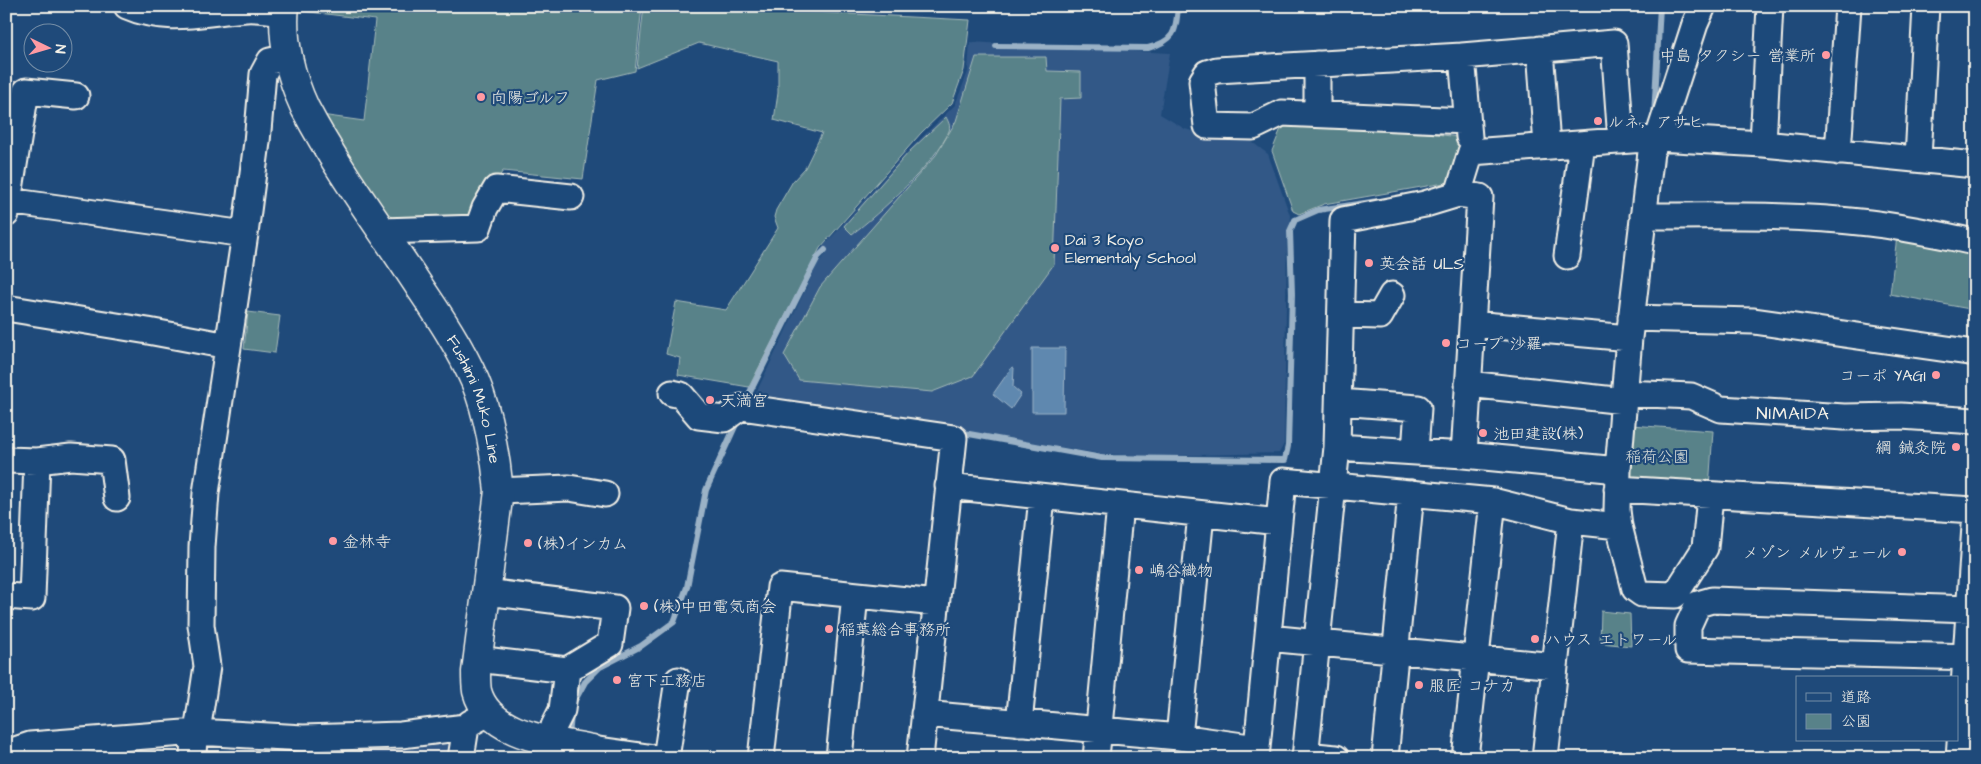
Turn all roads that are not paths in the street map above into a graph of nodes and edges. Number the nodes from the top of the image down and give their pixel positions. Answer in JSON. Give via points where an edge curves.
{"nodes":[{"id":1,"x":127,"y":6,"type":"edge"},
{"id":2,"x":1704,"y":6,"type":"edge"},
{"id":3,"x":1770,"y":6,"type":"edge"},
{"id":4,"x":1848,"y":6,"type":"edge"},
{"id":5,"x":1926,"y":6,"type":"edge"},
{"id":6,"x":285,"y":9,"type":"edge"},
{"id":7,"x":1540,"y":49,"type":"junction"},
{"id":8,"x":1462,"y":56,"type":"junction"},
{"id":9,"x":289,"y":57,"type":"junction"},
{"id":10,"x":1317,"y":64,"type":"junction"},
{"id":11,"x":76,"y":96,"type":"dead end"},
{"id":12,"x":1316,"y":114,"type":"junction"},
{"id":13,"x":1468,"y":121,"type":"junction"},
{"id":14,"x":1658,"y":138,"type":"junction"},
{"id":15,"x":1621,"y":141,"type":"junction"},
{"id":16,"x":1582,"y":144,"type":"junction"},
{"id":17,"x":1763,"y":144,"type":"junction"},
{"id":18,"x":1547,"y":146,"type":"junction"},
{"id":19,"x":1471,"y":152,"type":"junction"},
{"id":20,"x":1838,"y":152,"type":"junction"},
{"id":21,"x":1918,"y":159,"type":"junction"},
{"id":22,"x":1975,"y":165,"type":"edge"},
{"id":23,"x":1458,"y":194,"type":"junction"},
{"id":24,"x":571,"y":197,"type":"dead end"},
{"id":25,"x":7,"y":208,"type":"edge"},
{"id":26,"x":1643,"y":216,"type":"junction"},
{"id":27,"x":382,"y":231,"type":"junction"},
{"id":28,"x":245,"y":234,"type":"junction"},
{"id":29,"x":1975,"y":242,"type":"edge"},
{"id":30,"x":1567,"y":256,"type":"dead end"},
{"id":31,"x":1392,"y":296,"type":"dead end"},
{"id":32,"x":6,"y":308,"type":"edge"},
{"id":33,"x":1342,"y":315,"type":"junction"},
{"id":34,"x":1473,"y":324,"type":"junction"},
{"id":35,"x":1630,"y":328,"type":"junction"},
{"id":36,"x":228,"y":346,"type":"junction"},
{"id":37,"x":1975,"y":353,"type":"edge"},
{"id":38,"x":1468,"y":384,"type":"junction"},
{"id":39,"x":672,"y":393,"type":"dead end"},
{"id":40,"x":1625,"y":397,"type":"junction"},
{"id":41,"x":1339,"y":402,"type":"junction"},
{"id":42,"x":1975,"y":421,"type":"edge"},
{"id":43,"x":1337,"y":446,"type":"junction"},
{"id":44,"x":1415,"y":452,"type":"junction"},
{"id":45,"x":1464,"y":455,"type":"junction"},
{"id":46,"x":6,"y":460,"type":"edge"},
{"id":47,"x":37,"y":461,"type":"junction"},
{"id":48,"x":1617,"y":479,"type":"junction"},
{"id":49,"x":948,"y":486,"type":"junction"},
{"id":50,"x":1333,"y":486,"type":"junction"},
{"id":51,"x":499,"y":492,"type":"junction"},
{"id":52,"x":1411,"y":493,"type":"junction"},
{"id":53,"x":605,"y":494,"type":"dead end"},
{"id":54,"x":1042,"y":496,"type":"junction"},
{"id":55,"x":1710,"y":496,"type":"junction"},
{"id":56,"x":117,"y":498,"type":"dead end"},
{"id":57,"x":1493,"y":501,"type":"junction"},
{"id":58,"x":1120,"y":505,"type":"junction"},
{"id":59,"x":1975,"y":510,"type":"edge"},
{"id":60,"x":1200,"y":514,"type":"junction"},
{"id":61,"x":1571,"y":521,"type":"junction"},
{"id":62,"x":1280,"y":522,"type":"junction"},
{"id":63,"x":1619,"y":526,"type":"junction"},
{"id":64,"x":1975,"y":526,"type":"edge"},
{"id":65,"x":486,"y":592,"type":"junction"},
{"id":66,"x":855,"y":595,"type":"junction"},
{"id":67,"x":6,"y":596,"type":"edge"},
{"id":68,"x":936,"y":603,"type":"junction"},
{"id":69,"x":1970,"y":609,"type":"junction"},
{"id":70,"x":1268,"y":638,"type":"junction"},
{"id":71,"x":1316,"y":642,"type":"junction"},
{"id":72,"x":1395,"y":650,"type":"junction"},
{"id":73,"x":1971,"y":657,"type":"edge"},
{"id":74,"x":477,"y":659,"type":"junction"},
{"id":75,"x":1476,"y":659,"type":"junction"},
{"id":76,"x":1555,"y":666,"type":"junction"},
{"id":77,"x":567,"y":670,"type":"junction"},
{"id":78,"x":678,"y":680,"type":"dead end"},
{"id":79,"x":489,"y":713,"type":"junction"},
{"id":80,"x":924,"y":714,"type":"junction"},
{"id":81,"x":1019,"y":723,"type":"junction"},
{"id":82,"x":466,"y":727,"type":"junction"},
{"id":83,"x":1098,"y":731,"type":"junction"},
{"id":84,"x":196,"y":732,"type":"junction"},
{"id":85,"x":1179,"y":737,"type":"junction"},
{"id":86,"x":552,"y":741,"type":"junction"},
{"id":87,"x":302,"y":748,"type":"edge"},
{"id":88,"x":1257,"y":753,"type":"edge"},
{"id":89,"x":6,"y":754,"type":"edge"},
{"id":90,"x":592,"y":754,"type":"edge"},
{"id":91,"x":1305,"y":756,"type":"edge"},
{"id":92,"x":193,"y":758,"type":"edge"},
{"id":93,"x":461,"y":758,"type":"edge"},
{"id":94,"x":655,"y":758,"type":"edge"},
{"id":95,"x":666,"y":758,"type":"edge"},
{"id":96,"x":761,"y":758,"type":"edge"},
{"id":97,"x":839,"y":758,"type":"edge"},
{"id":98,"x":920,"y":758,"type":"edge"},
{"id":99,"x":1096,"y":758,"type":"edge"},
{"id":100,"x":1336,"y":758,"type":"edge"},
{"id":101,"x":1385,"y":758,"type":"edge"},
{"id":102,"x":1465,"y":758,"type":"edge"},
{"id":103,"x":1545,"y":758,"type":"edge"},
{"id":104,"x":1959,"y":758,"type":"edge"}],
"edges":[{"from":1,"to":6,"type":"street","via":[[168,17],[248,9]]},
{"from":2,"to":14,"type":"street","via":[[1695,24]]},
{"from":3,"to":17,"type":"street"},
{"from":4,"to":20,"type":"street"},
{"from":5,"to":21,"type":"street"},
{"from":6,"to":9,"type":"main road","name":"Fushimi Muko Line"},
{"from":7,"to":8,"type":"street"},
{"from":7,"to":15,"type":"street","via":[[1614,43]]},
{"from":7,"to":18,"type":"street"},
{"from":8,"to":10,"type":"street"},
{"from":8,"to":13,"type":"street"},
{"from":9,"to":27,"type":"main road","name":"Fushimi Muko Line","via":[[300,97],[313,123]]},
{"from":9,"to":28,"type":"street","via":[[270,61],[263,74]]},
{"from":10,"to":12,"type":"street"},
{"from":10,"to":12,"type":"street","via":[[1217,70],[1207,73],[1202,81],[1208,126],[1253,127],[1282,112]]},
{"from":11,"to":25,"type":"street","via":[[26,91]]},
{"from":12,"to":13,"type":"street"},
{"from":13,"to":19,"type":"street"},
{"from":14,"to":15,"type":"street"},
{"from":14,"to":17,"type":"street"},
{"from":14,"to":26,"type":"street","via":[[1651,152]]},
{"from":15,"to":16,"type":"street"},
{"from":16,"to":18,"type":"street"},
{"from":16,"to":30,"type":"street"},
{"from":17,"to":20,"type":"street"},
{"from":18,"to":19,"type":"street"},
{"from":19,"to":23,"type":"street"},
{"from":20,"to":21,"type":"street"},
{"from":21,"to":22,"type":"street"},
{"from":23,"to":33,"type":"street","via":[[1343,220]]},
{"from":23,"to":34,"type":"street","via":[[1480,197]]},
{"from":24,"to":27,"type":"street","via":[[496,189],[478,228]]},
{"from":25,"to":28,"type":"street"},
{"from":26,"to":29,"type":"street","via":[[1827,219],[1905,228]]},
{"from":26,"to":35,"type":"street"},
{"from":27,"to":51,"type":"main road","name":"Fushimi Muko Line","via":[[452,335],[476,382],[496,464]]},
{"from":28,"to":36,"type":"street"},
{"from":31,"to":33,"type":"street","via":[[1380,316]]},
{"from":32,"to":36,"type":"street"},
{"from":33,"to":41,"type":"street"},
{"from":34,"to":35,"type":"street"},
{"from":34,"to":38,"type":"street"},
{"from":35,"to":37,"type":"street","via":[[1754,321]]},
{"from":35,"to":40,"type":"street"},
{"from":36,"to":84,"type":"street","via":[[204,520],[201,625],[207,666]]},
{"from":38,"to":40,"type":"street"},
{"from":38,"to":45,"type":"street"},
{"from":39,"to":49,"type":"street","via":[[681,394],[699,416],[724,419],[746,408],[954,438]]},
{"from":40,"to":42,"type":"street","via":[[1690,396],[1721,409]]},
{"from":40,"to":48,"type":"street"},
{"from":41,"to":43,"type":"street"},
{"from":41,"to":44,"type":"street","via":[[1418,408]]},
{"from":43,"to":44,"type":"street"},
{"from":43,"to":50,"type":"street"},
{"from":44,"to":45,"type":"street"},
{"from":45,"to":48,"type":"street"},
{"from":46,"to":47,"type":"street"},
{"from":47,"to":56,"type":"street","via":[[71,457],[112,460]]},
{"from":47,"to":67,"type":"street","via":[[32,598]]},
{"from":48,"to":55,"type":"street"},
{"from":48,"to":63,"type":"street"},
{"from":49,"to":54,"type":"street"},
{"from":49,"to":68,"type":"street"},
{"from":50,"to":52,"type":"street"},
{"from":50,"to":62,"type":"street","via":[[1283,480]]},
{"from":50,"to":71,"type":"street"},
{"from":51,"to":53,"type":"street","via":[[569,488]]},
{"from":51,"to":65,"type":"main road","name":"Fushimi Muko Line"},
{"from":52,"to":57,"type":"street"},
{"from":52,"to":72,"type":"street"},
{"from":54,"to":58,"type":"street"},
{"from":54,"to":81,"type":"street"},
{"from":55,"to":59,"type":"street"},
{"from":55,"to":63,"type":"street","via":[[1705,548],[1675,595],[1642,594],[1635,589]]},
{"from":57,"to":61,"type":"street"},
{"from":57,"to":75,"type":"street"},
{"from":58,"to":60,"type":"street"},
{"from":58,"to":83,"type":"street"},
{"from":60,"to":62,"type":"street"},
{"from":60,"to":85,"type":"street"},
{"from":61,"to":63,"type":"street"},
{"from":61,"to":76,"type":"street"},
{"from":62,"to":70,"type":"street"},
{"from":64,"to":69,"type":"street"},
{"from":65,"to":74,"type":"main road","name":"Fushimi Muko Line"},
{"from":65,"to":77,"type":"street","via":[[615,608],[610,644]]},
{"from":66,"to":68,"type":"street"},
{"from":66,"to":96,"type":"street","via":[[780,587]]},
{"from":66,"to":97,"type":"street"},
{"from":68,"to":80,"type":"street"},
{"from":69,"to":73,"type":"street"},
{"from":69,"to":73,"type":"street","via":[[1712,600],[1698,604],[1688,626],[1688,650]]},
{"from":70,"to":71,"type":"street"},
{"from":70,"to":88,"type":"street"},
{"from":71,"to":72,"type":"street"},
{"from":71,"to":91,"type":"street"},
{"from":72,"to":75,"type":"street"},
{"from":72,"to":101,"type":"street"},
{"from":73,"to":104,"type":"street"},
{"from":74,"to":77,"type":"street"},
{"from":74,"to":79,"type":"main road","name":"Fushimi Muko Line","via":[[477,691]]},
{"from":75,"to":76,"type":"street"},
{"from":75,"to":102,"type":"street"},
{"from":76,"to":103,"type":"street"},
{"from":77,"to":86,"type":"street","via":[[562,710],[554,726]]},
{"from":78,"to":95,"type":"street"},
{"from":79,"to":82,"type":"street"},
{"from":79,"to":86,"type":"main road","name":"Fushimi Muko Line","via":[[506,727]]},
{"from":80,"to":81,"type":"street"},
{"from":80,"to":98,"type":"street"},
{"from":81,"to":83,"type":"street"},
{"from":82,"to":87,"type":"street"},
{"from":82,"to":93,"type":"street"},
{"from":83,"to":85,"type":"street"},
{"from":83,"to":99,"type":"street"},
{"from":84,"to":87,"type":"street"},
{"from":84,"to":89,"type":"street","via":[[30,744]]},
{"from":84,"to":92,"type":"street"},
{"from":85,"to":88,"type":"street"},
{"from":86,"to":90,"type":"main road","name":"Fushimi Muko Line"},
{"from":90,"to":94,"type":"street"},
{"from":91,"to":100,"type":"street"}]}
